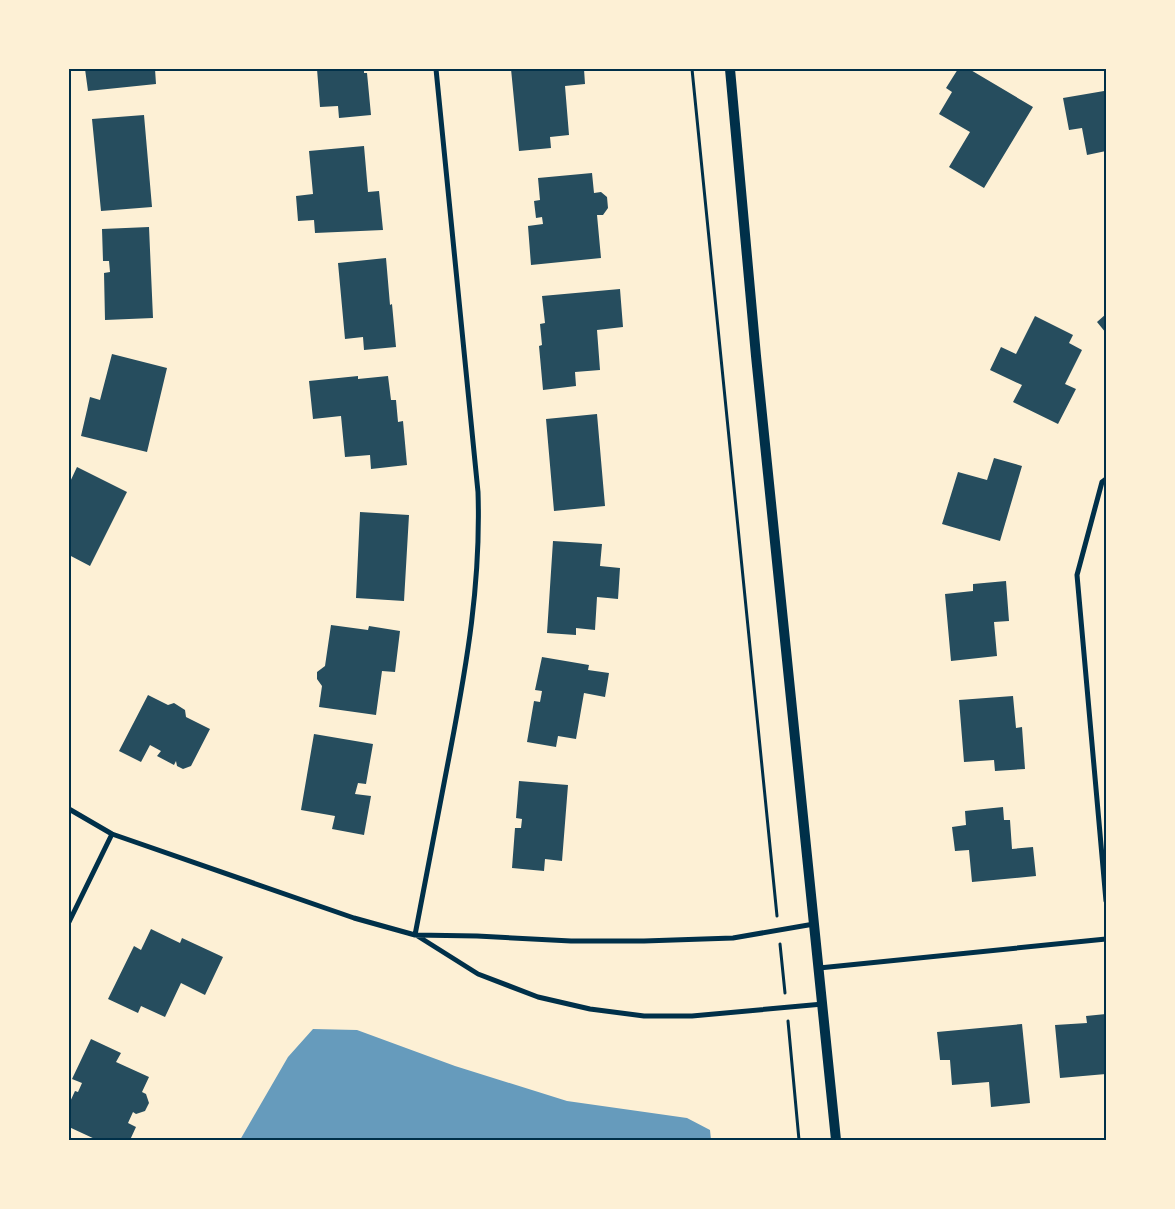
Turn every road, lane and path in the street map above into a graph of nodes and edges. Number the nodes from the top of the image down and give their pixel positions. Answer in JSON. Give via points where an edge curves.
{"nodes":[{"id":1,"x":436,"y":69,"type":"edge"},
{"id":2,"x":692,"y":69,"type":"edge"},
{"id":3,"x":730,"y":69,"type":"edge"},
{"id":4,"x":1106,"y":479,"type":"edge"},
{"id":5,"x":69,"y":809,"type":"edge"},
{"id":6,"x":112,"y":834,"type":"junction"},
{"id":7,"x":1106,"y":901,"type":"edge"},
{"id":8,"x":69,"y":922,"type":"edge"},
{"id":9,"x":815,"y":924,"type":"junction"},
{"id":10,"x":778,"y":930,"type":"junction"},
{"id":11,"x":415,"y":935,"type":"junction"},
{"id":12,"x":1106,"y":939,"type":"edge"},
{"id":13,"x":819,"y":968,"type":"junction"},
{"id":14,"x":823,"y":1004,"type":"junction"},
{"id":15,"x":786,"y":1007,"type":"junction"},
{"id":16,"x":799,"y":1140,"type":"edge"},
{"id":17,"x":836,"y":1140,"type":"edge"}],
"edges":[{"from":1,"to":11,"type":"street","via":[[478,492],[479,534],[469,649]]},
{"from":2,"to":10,"type":"path"},
{"from":3,"to":9,"type":"main road","via":[[756,356]]},
{"from":4,"to":7,"type":"street","via":[[1102,482],[1077,574]]},
{"from":5,"to":6,"type":"street"},
{"from":6,"to":8,"type":"street"},
{"from":6,"to":11,"type":"street","via":[[354,918]]},
{"from":9,"to":10,"type":"street"},
{"from":9,"to":13,"type":"main road"},
{"from":10,"to":11,"type":"street","via":[[733,938],[635,941]]},
{"from":10,"to":15,"type":"path"},
{"from":11,"to":15,"type":"street","via":[[478,974],[538,997],[590,1009],[644,1016],[692,1016]]},
{"from":12,"to":13,"type":"street"},
{"from":13,"to":14,"type":"main road"},
{"from":14,"to":15,"type":"street"},
{"from":14,"to":17,"type":"main road"},
{"from":15,"to":16,"type":"path"}]}
